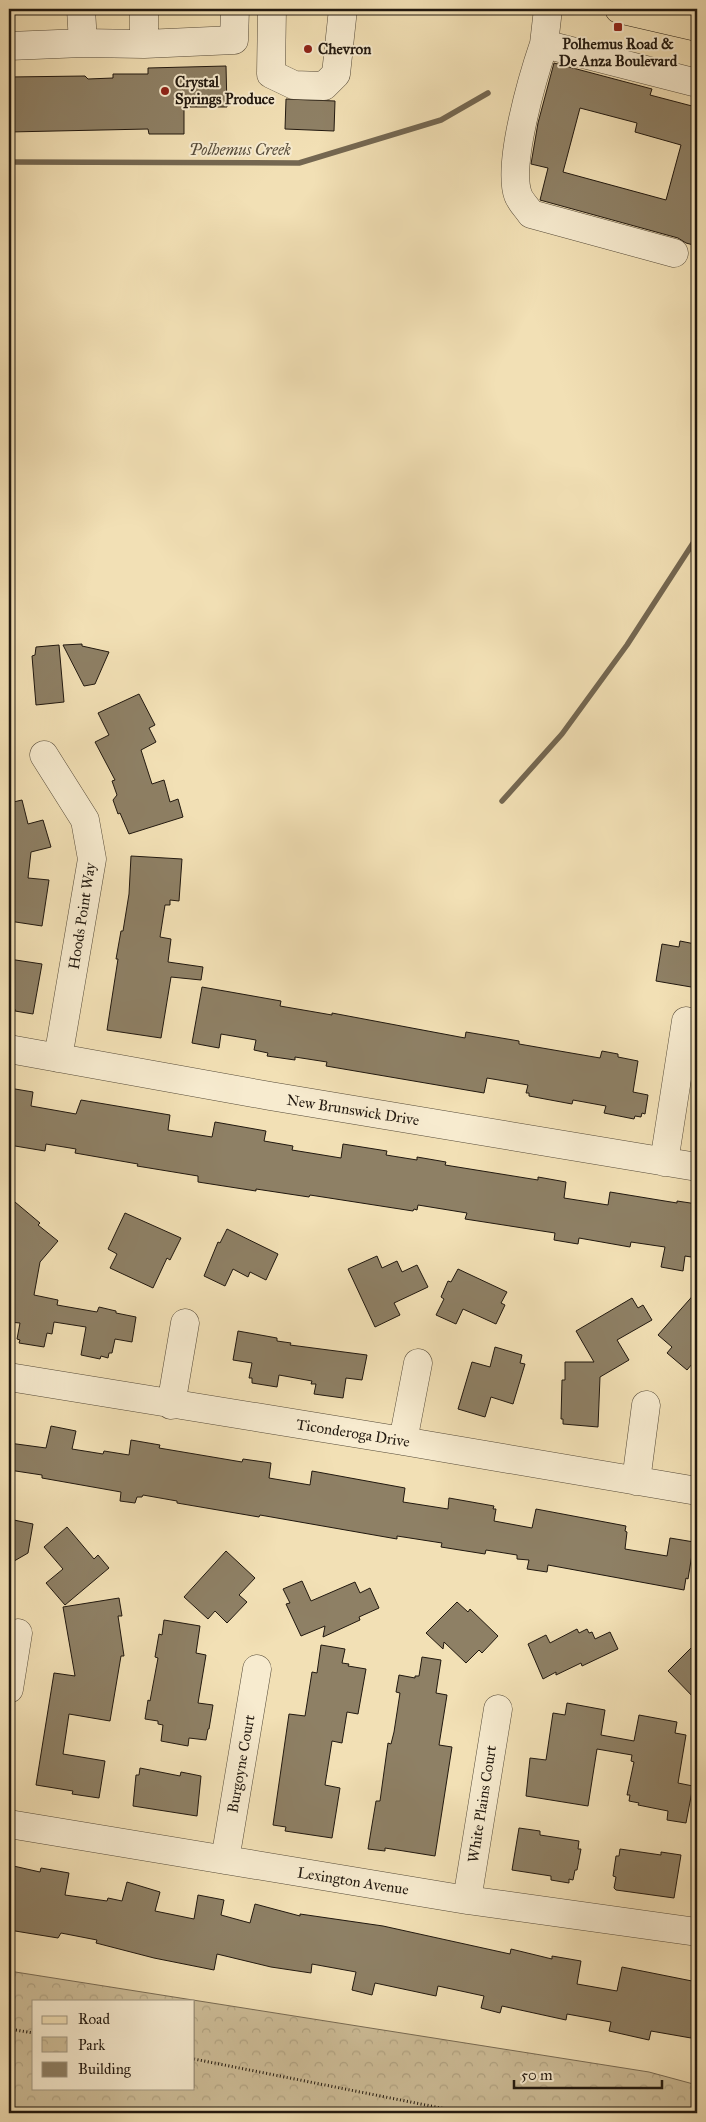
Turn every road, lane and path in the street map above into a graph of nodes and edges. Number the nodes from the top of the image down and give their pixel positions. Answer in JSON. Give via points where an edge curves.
{"nodes":[{"id":1,"x":81,"y":9,"type":"edge"},
{"id":2,"x":144,"y":9,"type":"edge"},
{"id":3,"x":235,"y":9,"type":"edge"},
{"id":4,"x":272,"y":9,"type":"edge"},
{"id":5,"x":343,"y":9,"type":"edge"},
{"id":6,"x":548,"y":9,"type":"edge"},
{"id":7,"x":619,"y":9,"type":"edge"},
{"id":8,"x":697,"y":27,"type":"edge"},
{"id":9,"x":83,"y":43,"type":"junction"},
{"id":10,"x":144,"y":44,"type":"junction"},
{"id":11,"x":544,"y":44,"type":"junction"},
{"id":12,"x":9,"y":46,"type":"edge"},
{"id":13,"x":697,"y":83,"type":"edge"},
{"id":14,"x":674,"y":253,"type":"dead end"},
{"id":15,"x":44,"y":755,"type":"dead end"},
{"id":16,"x":686,"y":1021,"type":"dead end"},
{"id":17,"x":9,"y":1049,"type":"edge"},
{"id":18,"x":58,"y":1058,"type":"junction"},
{"id":19,"x":664,"y":1162,"type":"junction"},
{"id":20,"x":697,"y":1167,"type":"edge"},
{"id":21,"x":185,"y":1323,"type":"dead end"},
{"id":22,"x":418,"y":1363,"type":"dead end"},
{"id":23,"x":9,"y":1377,"type":"edge"},
{"id":24,"x":171,"y":1405,"type":"junction"},
{"id":25,"x":646,"y":1405,"type":"dead end"},
{"id":26,"x":403,"y":1441,"type":"junction"},
{"id":27,"x":636,"y":1480,"type":"junction"},
{"id":28,"x":697,"y":1491,"type":"edge"},
{"id":29,"x":18,"y":1633,"type":"dead end"},
{"id":30,"x":257,"y":1669,"type":"dead end"},
{"id":31,"x":9,"y":1689,"type":"edge"},
{"id":32,"x":498,"y":1709,"type":"dead end"},
{"id":33,"x":9,"y":1824,"type":"edge"},
{"id":34,"x":225,"y":1860,"type":"junction"},
{"id":35,"x":467,"y":1900,"type":"junction"},
{"id":36,"x":697,"y":1932,"type":"edge"},
{"id":37,"x":9,"y":2029,"type":"edge"},
{"id":38,"x":32,"y":2033,"type":"edge"},
{"id":39,"x":195,"y":2059,"type":"edge"},
{"id":40,"x":466,"y":2113,"type":"edge"}],
"edges":[{"from":1,"to":9,"type":"street"},
{"from":2,"to":10,"type":"street"},
{"from":3,"to":10,"type":"street","via":[[234,40]]},
{"from":4,"to":5,"type":"street","via":[[271,74],[294,85],[324,86],[336,74]]},
{"from":6,"to":11,"type":"street"},
{"from":7,"to":8,"type":"main road"},
{"from":9,"to":10,"type":"street"},
{"from":9,"to":12,"type":"street"},
{"from":11,"to":13,"type":"street"},
{"from":11,"to":14,"type":"street","via":[[531,85],[518,151],[515,170],[518,195],[531,214]]},
{"from":15,"to":18,"type":"street","name":"Hoods Point Way","via":[[85,820],[92,859]]},
{"from":16,"to":19,"type":"street"},
{"from":17,"to":18,"type":"street","name":"New Brunswick Drive"},
{"from":18,"to":19,"type":"street","name":"New Brunswick Drive"},
{"from":19,"to":20,"type":"street","name":"New Brunswick Drive"},
{"from":21,"to":24,"type":"street"},
{"from":22,"to":26,"type":"street"},
{"from":23,"to":24,"type":"street","name":"Ticonderoga Drive"},
{"from":24,"to":26,"type":"street","name":"Ticonderoga Drive"},
{"from":25,"to":27,"type":"street"},
{"from":26,"to":27,"type":"street","name":"Ticonderoga Drive"},
{"from":27,"to":28,"type":"street","name":"Ticonderoga Drive"},
{"from":29,"to":31,"type":"street"},
{"from":30,"to":34,"type":"street","name":"Burgoyne Court"},
{"from":32,"to":35,"type":"street","name":"White Plains Court"},
{"from":33,"to":34,"type":"street","name":"Lexington Avenue"},
{"from":34,"to":35,"type":"street","name":"Lexington Avenue"},
{"from":35,"to":36,"type":"street","name":"Lexington Avenue"},
{"from":37,"to":38,"type":"path"},
{"from":39,"to":40,"type":"path"}]}
